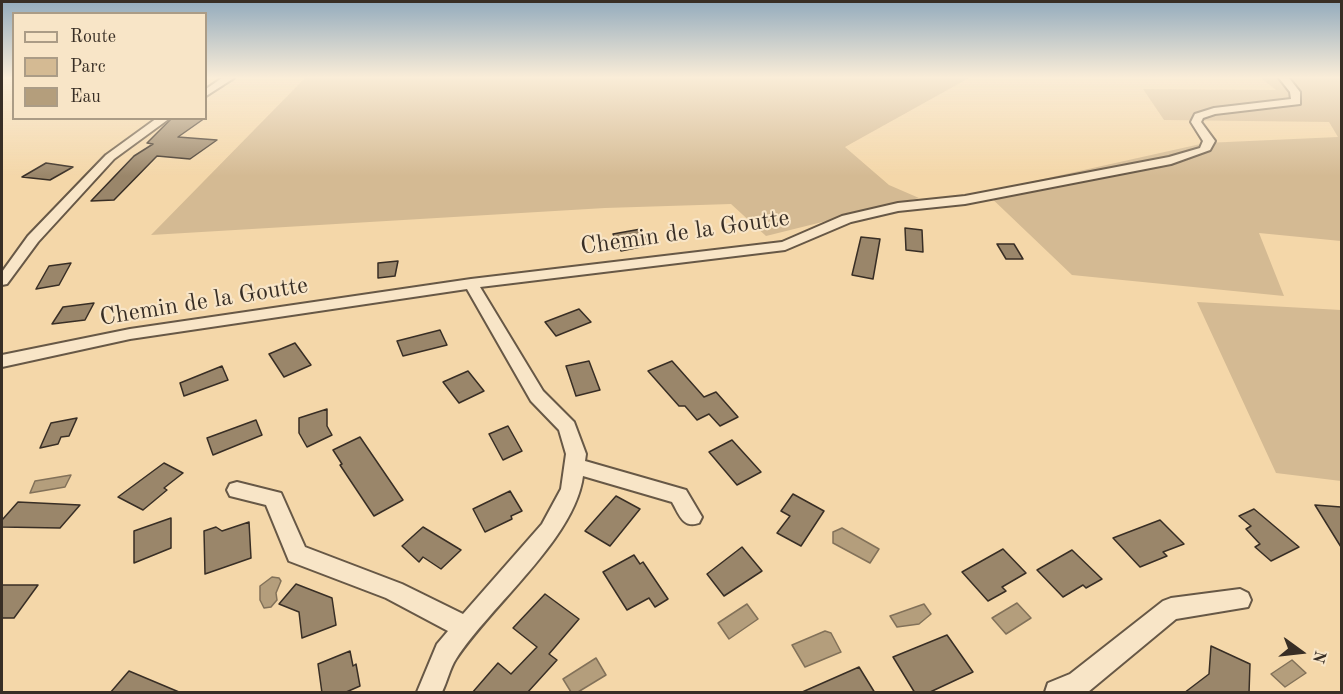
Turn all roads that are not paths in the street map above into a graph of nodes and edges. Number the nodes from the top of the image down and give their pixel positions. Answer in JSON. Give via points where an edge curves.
{"nodes":[{"id":1,"x":1220,"y":110,"type":"edge"},
{"id":2,"x":162,"y":120,"type":"edge"},
{"id":3,"x":2,"y":281,"type":"edge"},
{"id":4,"x":471,"y":284,"type":"junction"},
{"id":5,"x":2,"y":361,"type":"edge"},
{"id":6,"x":574,"y":466,"type":"junction"},
{"id":7,"x":237,"y":490,"type":"dead end"},
{"id":8,"x":692,"y":517,"type":"dead end"},
{"id":9,"x":1240,"y":600,"type":"dead end"},
{"id":10,"x":466,"y":628,"type":"junction"},
{"id":11,"x":430,"y":693,"type":"edge"},
{"id":12,"x":1057,"y":693,"type":"edge"}],
"edges":[{"from":1,"to":4,"type":"street","name":"Chemin de la Goutte","via":[[1199,116],[1196,122],[1209,141],[1204,150],[1171,160],[965,200],[898,207],[847,219],[785,246]]},
{"from":2,"to":3,"type":"street","via":[[110,157],[33,239]]},
{"from":4,"to":5,"type":"street","name":"Chemin de la Goutte","via":[[130,334]]},
{"from":4,"to":6,"type":"street","via":[[537,396],[567,427],[576,454]]},
{"from":6,"to":8,"type":"street","via":[[679,496]]},
{"from":6,"to":10,"type":"street","via":[[571,490],[549,530]]},
{"from":7,"to":10,"type":"street","via":[[274,499],[297,554],[394,591]]},
{"from":9,"to":12,"type":"street","via":[[1171,609],[1079,683]]},
{"from":10,"to":11,"type":"street","via":[[446,652]]}]}
